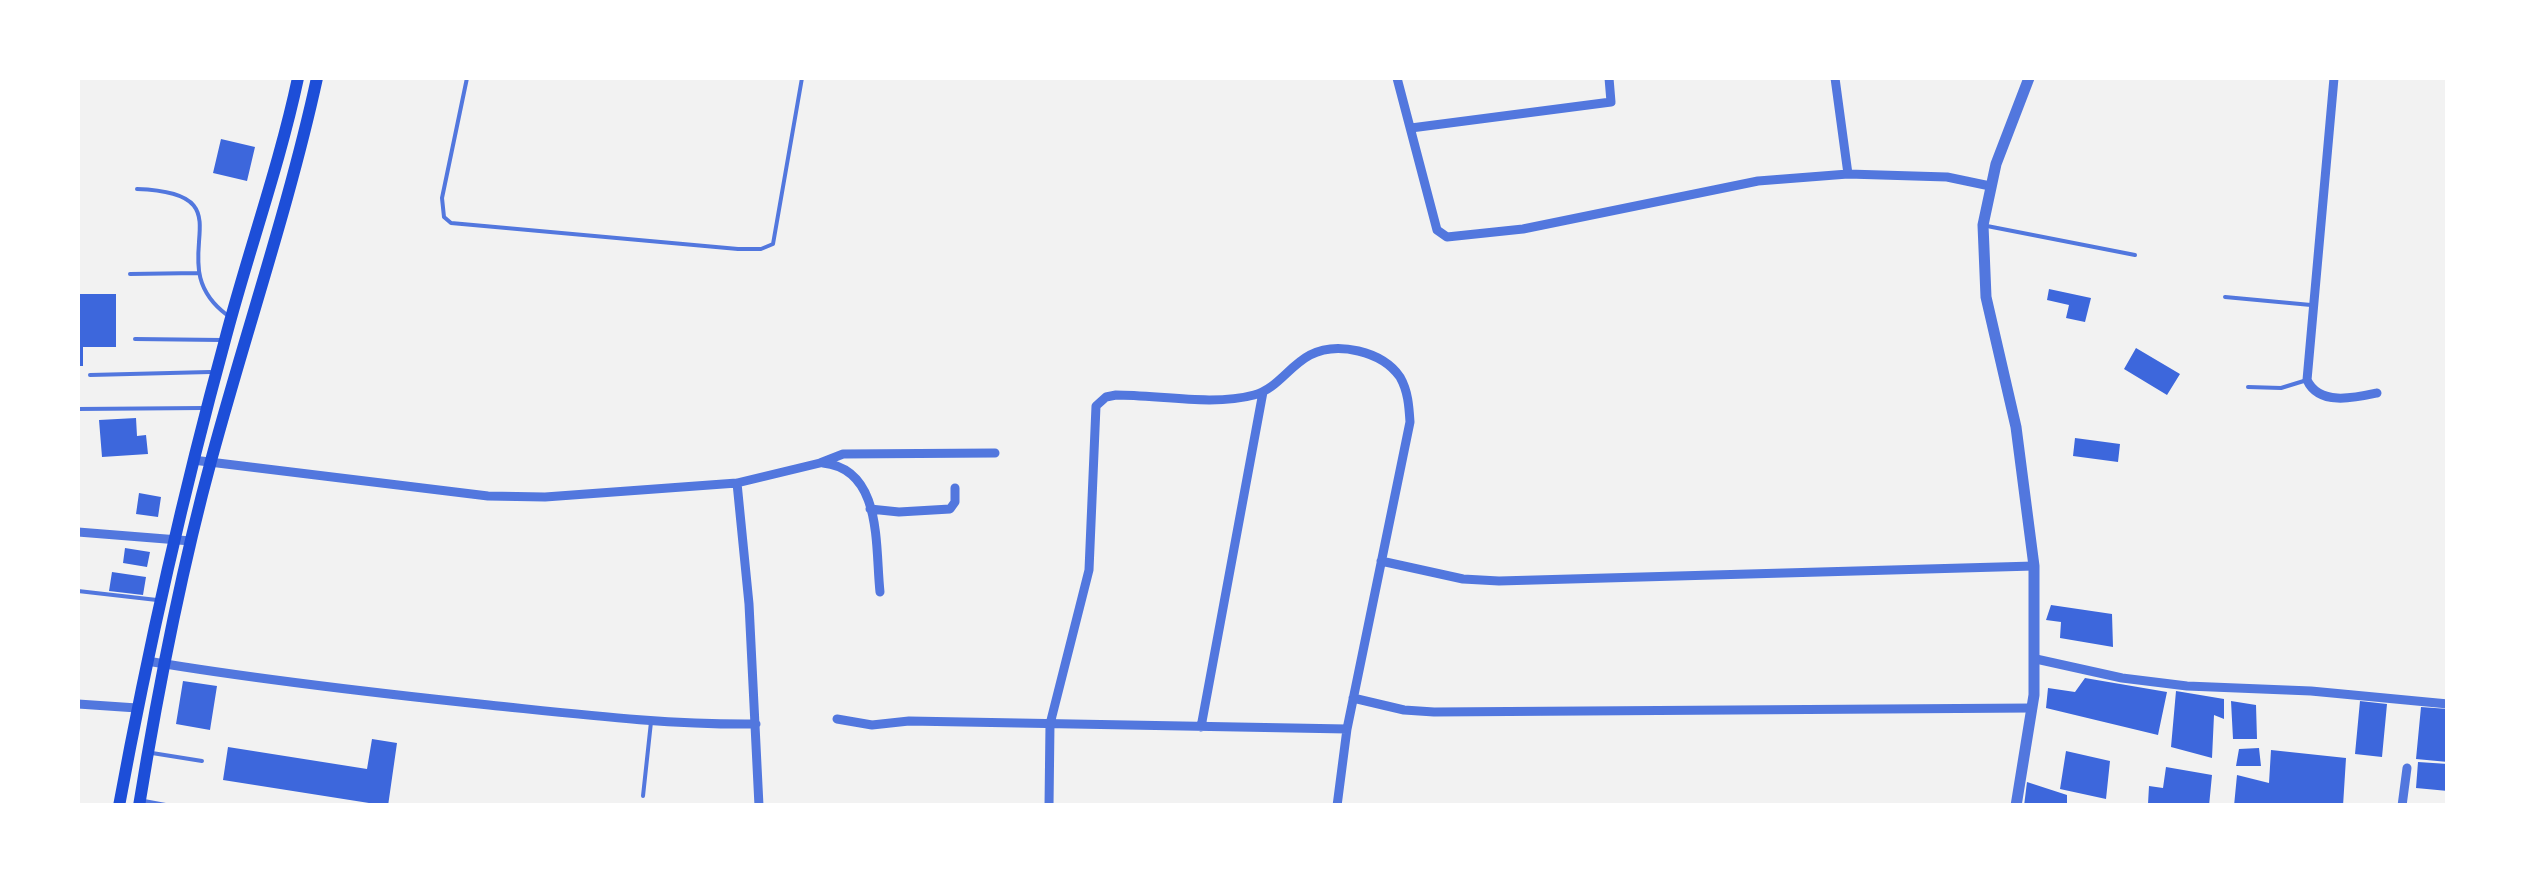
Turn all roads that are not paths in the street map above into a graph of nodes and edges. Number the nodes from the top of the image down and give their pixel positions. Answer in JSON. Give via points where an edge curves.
{"nodes":[{"id":1,"x":298,"y":78,"type":"edge"},
{"id":2,"x":317,"y":78,"type":"edge"},
{"id":3,"x":468,"y":78,"type":"edge"},
{"id":4,"x":802,"y":78,"type":"edge"},
{"id":5,"x":1397,"y":78,"type":"edge"},
{"id":6,"x":1609,"y":78,"type":"edge"},
{"id":7,"x":1835,"y":78,"type":"edge"},
{"id":8,"x":2029,"y":78,"type":"edge"},
{"id":9,"x":2334,"y":78,"type":"edge"},
{"id":10,"x":1411,"y":128,"type":"junction"},
{"id":11,"x":1848,"y":174,"type":"junction"},
{"id":12,"x":1990,"y":186,"type":"junction"},
{"id":13,"x":137,"y":190,"type":"dead end"},
{"id":14,"x":1983,"y":225,"type":"junction"},
{"id":15,"x":2134,"y":255,"type":"dead end"},
{"id":16,"x":198,"y":272,"type":"junction"},
{"id":17,"x":130,"y":274,"type":"dead end"},
{"id":18,"x":2226,"y":298,"type":"dead end"},
{"id":19,"x":2316,"y":306,"type":"junction"},
{"id":20,"x":231,"y":318,"type":"junction"},
{"id":21,"x":250,"y":322,"type":"junction"},
{"id":22,"x":135,"y":339,"type":"dead end"},
{"id":23,"x":225,"y":340,"type":"junction"},
{"id":24,"x":245,"y":341,"type":"junction"},
{"id":25,"x":216,"y":372,"type":"junction"},
{"id":26,"x":90,"y":376,"type":"dead end"},
{"id":27,"x":2307,"y":380,"type":"junction"},
{"id":28,"x":2248,"y":387,"type":"dead end"},
{"id":29,"x":1262,"y":392,"type":"junction"},
{"id":30,"x":2377,"y":393,"type":"dead end"},
{"id":31,"x":207,"y":408,"type":"junction"},
{"id":32,"x":78,"y":409,"type":"edge"},
{"id":33,"x":995,"y":453,"type":"dead end"},
{"id":34,"x":193,"y":460,"type":"junction"},
{"id":35,"x":211,"y":461,"type":"junction"},
{"id":36,"x":820,"y":462,"type":"junction"},
{"id":37,"x":737,"y":482,"type":"junction"},
{"id":38,"x":955,"y":488,"type":"dead end"},
{"id":39,"x":870,"y":509,"type":"junction"},
{"id":40,"x":78,"y":532,"type":"edge"},
{"id":41,"x":191,"y":541,"type":"junction"},
{"id":42,"x":173,"y":542,"type":"junction"},
{"id":43,"x":1381,"y":561,"type":"junction"},
{"id":44,"x":2034,"y":566,"type":"junction"},
{"id":45,"x":78,"y":592,"type":"edge"},
{"id":46,"x":880,"y":592,"type":"dead end"},
{"id":47,"x":160,"y":600,"type":"junction"},
{"id":48,"x":177,"y":602,"type":"junction"},
{"id":49,"x":2036,"y":659,"type":"junction"},
{"id":50,"x":147,"y":661,"type":"junction"},
{"id":51,"x":165,"y":664,"type":"junction"},
{"id":52,"x":1353,"y":698,"type":"junction"},
{"id":53,"x":78,"y":704,"type":"edge"},
{"id":54,"x":2448,"y":704,"type":"edge"},
{"id":55,"x":137,"y":708,"type":"junction"},
{"id":56,"x":2032,"y":708,"type":"junction"},
{"id":57,"x":837,"y":719,"type":"dead end"},
{"id":58,"x":651,"y":720,"type":"junction"},
{"id":59,"x":756,"y":724,"type":"junction"},
{"id":60,"x":1050,"y":724,"type":"junction"},
{"id":61,"x":1201,"y":727,"type":"junction"},
{"id":62,"x":1347,"y":729,"type":"junction"},
{"id":63,"x":148,"y":752,"type":"junction"},
{"id":64,"x":202,"y":761,"type":"dead end"},
{"id":65,"x":2407,"y":768,"type":"dead end"},
{"id":66,"x":643,"y":796,"type":"dead end"},
{"id":67,"x":139,"y":803,"type":"edge"},
{"id":68,"x":119,"y":806,"type":"edge"},
{"id":69,"x":170,"y":806,"type":"edge"},
{"id":70,"x":759,"y":806,"type":"edge"},
{"id":71,"x":1049,"y":806,"type":"edge"},
{"id":72,"x":1337,"y":806,"type":"edge"},
{"id":73,"x":2016,"y":806,"type":"edge"},
{"id":74,"x":2402,"y":806,"type":"edge"}],
"edges":[{"from":1,"to":20,"type":"main road"},
{"from":2,"to":21,"type":"main road"},
{"from":3,"to":4,"type":"lane","via":[[442,198],[444,217],[452,223],[761,249],[775,237]]},
{"from":5,"to":10,"type":"street"},
{"from":6,"to":10,"type":"street","via":[[1611,102]]},
{"from":7,"to":11,"type":"street"},
{"from":8,"to":12,"type":"street"},
{"from":9,"to":19,"type":"street"},
{"from":10,"to":11,"type":"street","via":[[1447,237],[1523,230],[1745,183]]},
{"from":11,"to":12,"type":"street","via":[[1959,178]]},
{"from":12,"to":14,"type":"street"},
{"from":13,"to":16,"type":"lane","via":[[168,190],[190,199],[200,226]]},
{"from":14,"to":15,"type":"lane"},
{"from":14,"to":44,"type":"street","via":[[1986,297],[2016,427]]},
{"from":16,"to":17,"type":"lane"},
{"from":16,"to":20,"type":"lane","via":[[206,296]]},
{"from":18,"to":19,"type":"lane"},
{"from":19,"to":27,"type":"street"},
{"from":20,"to":21,"type":"lane"},
{"from":20,"to":23,"type":"main road"},
{"from":21,"to":24,"type":"main road"},
{"from":22,"to":23,"type":"lane"},
{"from":23,"to":24,"type":"lane"},
{"from":23,"to":25,"type":"main road"},
{"from":24,"to":35,"type":"main road"},
{"from":25,"to":26,"type":"lane"},
{"from":25,"to":31,"type":"main road"},
{"from":27,"to":28,"type":"lane"},
{"from":27,"to":30,"type":"street","via":[[2324,396]]},
{"from":29,"to":43,"type":"street","via":[[1320,351],[1360,351],[1400,378],[1410,422]]},
{"from":29,"to":60,"type":"street","via":[[1222,399],[1116,396],[1100,402],[1086,592]]},
{"from":29,"to":61,"type":"street"},
{"from":31,"to":32,"type":"lane"},
{"from":31,"to":34,"type":"main road"},
{"from":33,"to":36,"type":"street","via":[[859,452]]},
{"from":34,"to":35,"type":"street"},
{"from":34,"to":42,"type":"main road"},
{"from":35,"to":37,"type":"street","via":[[488,496]]},
{"from":35,"to":41,"type":"main road"},
{"from":36,"to":37,"type":"street"},
{"from":36,"to":39,"type":"street","via":[[854,474]]},
{"from":37,"to":59,"type":"street"},
{"from":38,"to":39,"type":"street","via":[[950,509]]},
{"from":39,"to":46,"type":"street"},
{"from":40,"to":42,"type":"street"},
{"from":41,"to":42,"type":"street"},
{"from":41,"to":48,"type":"main road"},
{"from":42,"to":47,"type":"main road"},
{"from":43,"to":44,"type":"street","via":[[1484,581]]},
{"from":43,"to":52,"type":"street"},
{"from":44,"to":49,"type":"street"},
{"from":45,"to":47,"type":"lane"},
{"from":47,"to":48,"type":"lane"},
{"from":47,"to":50,"type":"main road"},
{"from":48,"to":51,"type":"main road"},
{"from":49,"to":54,"type":"street","via":[[2154,682]]},
{"from":49,"to":56,"type":"street"},
{"from":50,"to":51,"type":"street"},
{"from":50,"to":55,"type":"main road"},
{"from":51,"to":58,"type":"street"},
{"from":51,"to":63,"type":"main road"},
{"from":52,"to":56,"type":"street","via":[[1434,712]]},
{"from":52,"to":62,"type":"street"},
{"from":53,"to":55,"type":"street"},
{"from":55,"to":68,"type":"main road"},
{"from":56,"to":73,"type":"street"},
{"from":57,"to":60,"type":"street"},
{"from":58,"to":59,"type":"street"},
{"from":58,"to":66,"type":"lane"},
{"from":59,"to":70,"type":"street"},
{"from":60,"to":61,"type":"street"},
{"from":60,"to":71,"type":"street"},
{"from":61,"to":62,"type":"street"},
{"from":62,"to":72,"type":"street"},
{"from":63,"to":64,"type":"lane"},
{"from":63,"to":67,"type":"main road"},
{"from":65,"to":74,"type":"street"},
{"from":67,"to":69,"type":"lane"}]}
